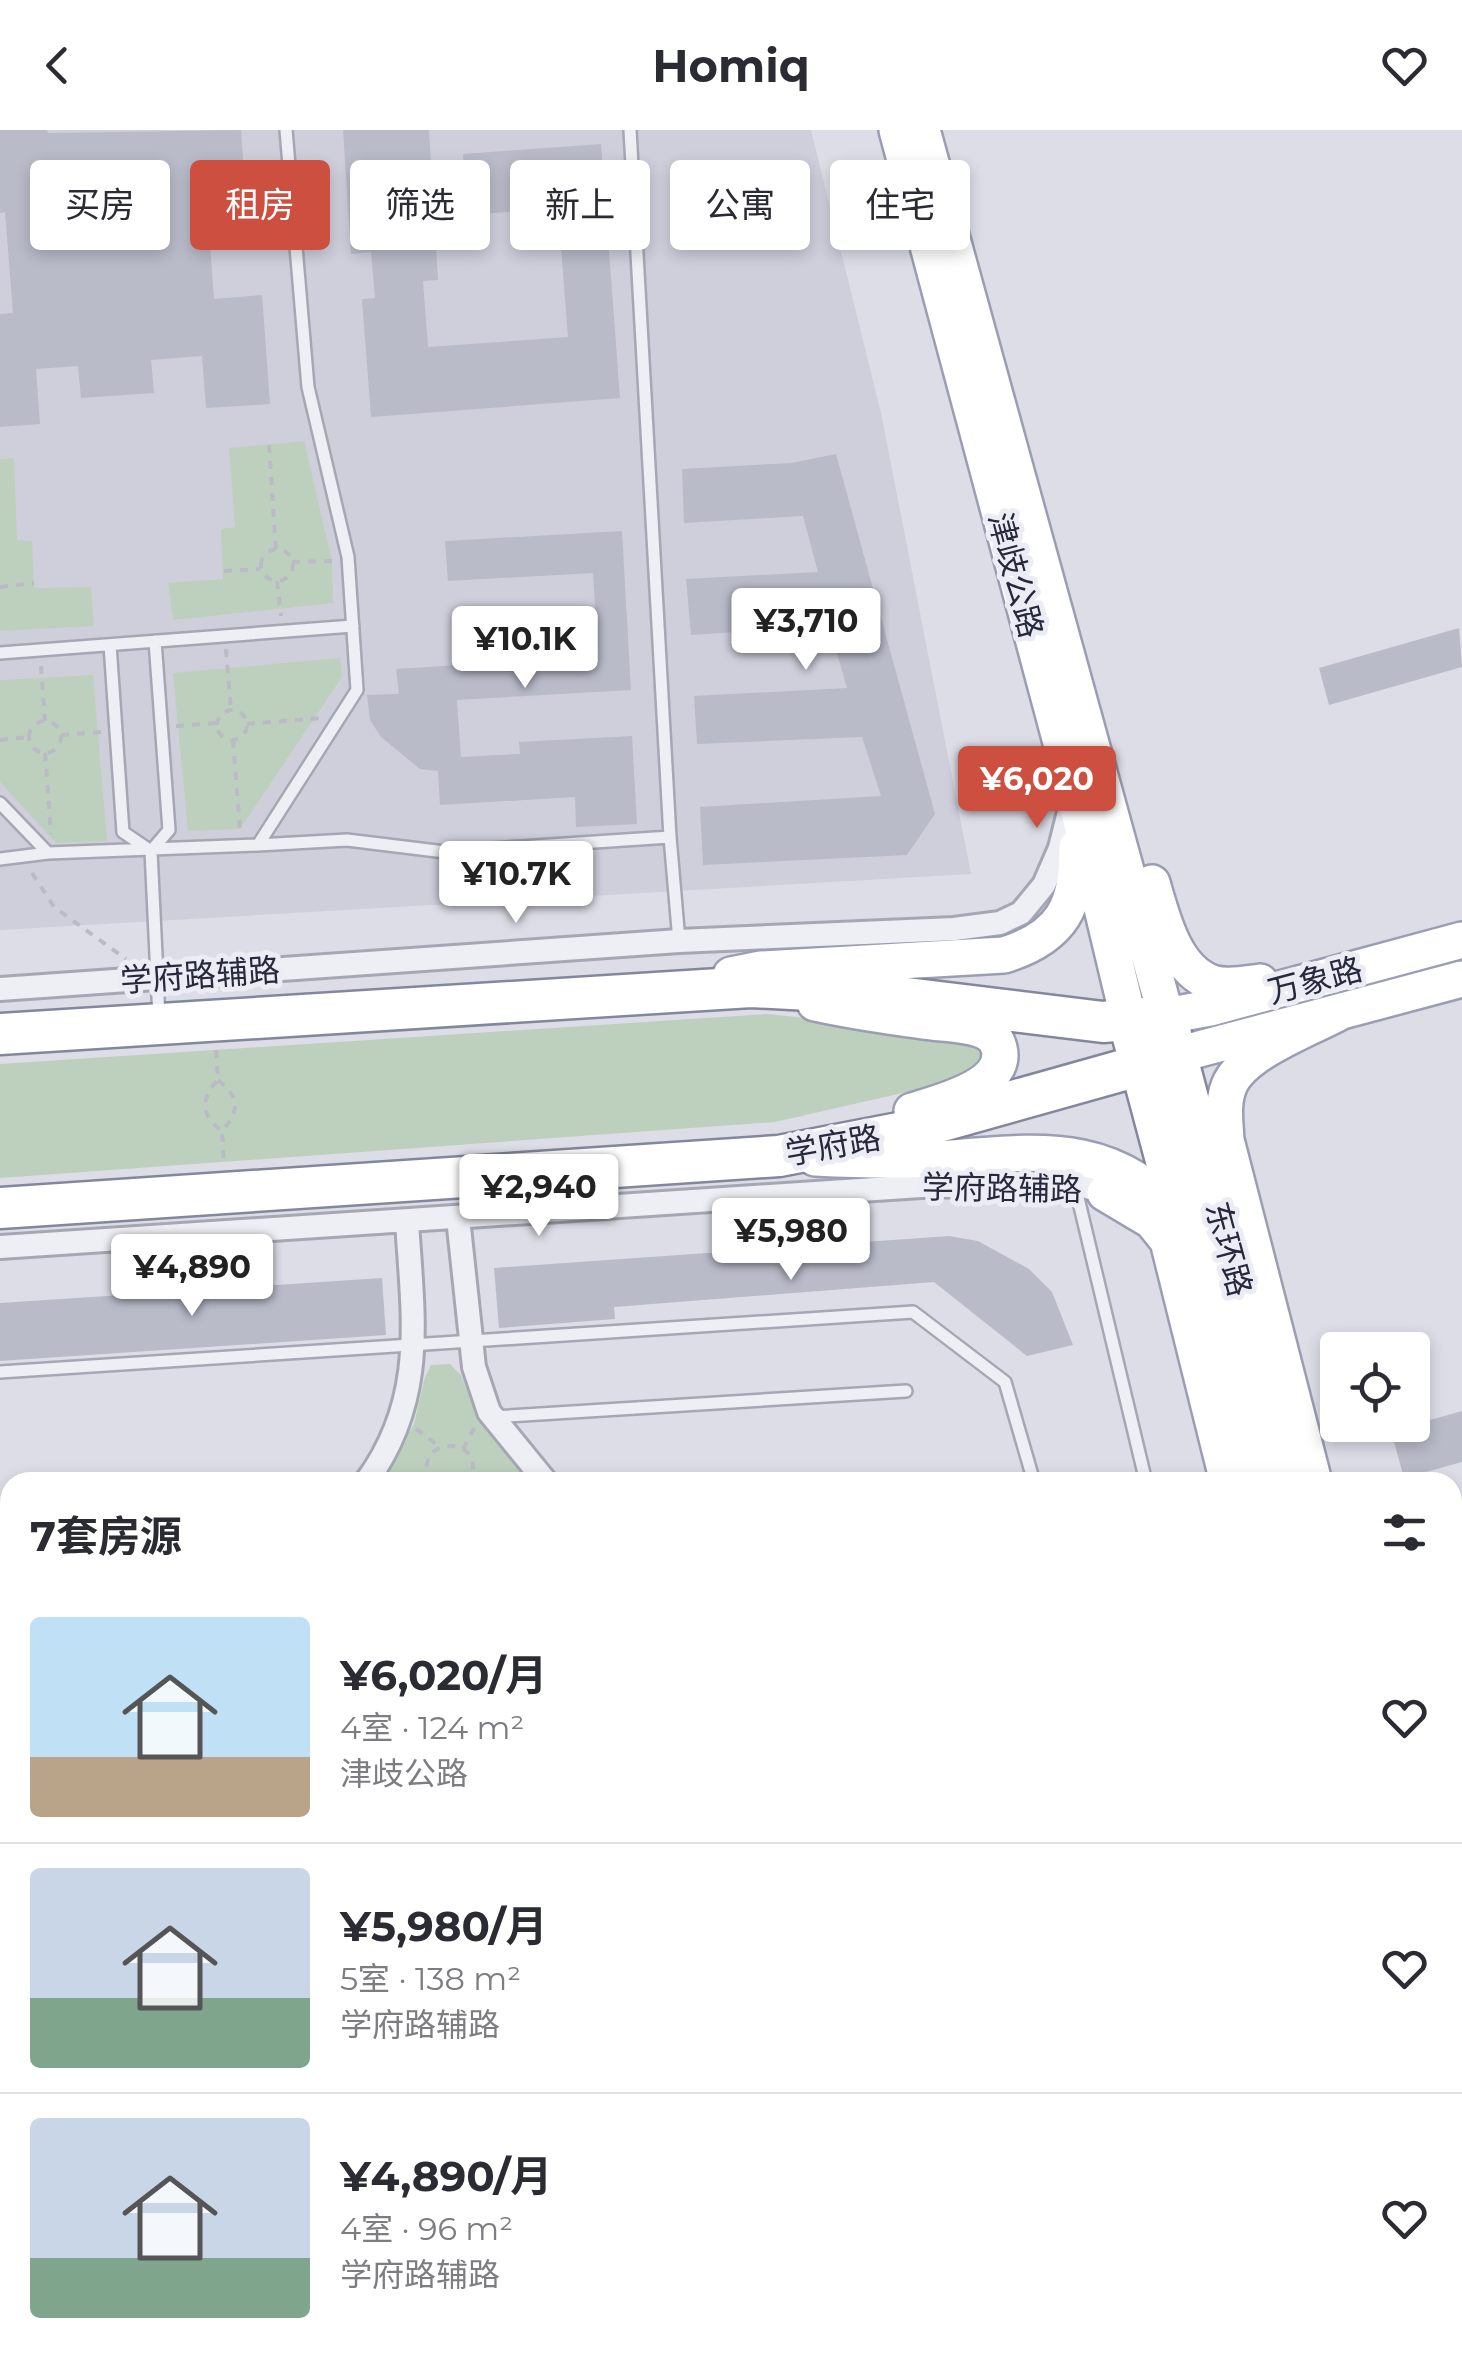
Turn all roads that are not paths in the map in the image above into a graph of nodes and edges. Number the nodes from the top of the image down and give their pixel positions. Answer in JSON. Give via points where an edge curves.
{"nodes":[{"id":1,"x":286,"y":130,"type":"edge"},
{"id":2,"x":630,"y":130,"type":"edge"},
{"id":3,"x":896,"y":130,"type":"edge"},
{"id":4,"x":922,"y":130,"type":"edge"},
{"id":5,"x":353,"y":626,"type":"junction"},
{"id":6,"x":155,"y":641,"type":"junction"},
{"id":7,"x":110,"y":645,"type":"junction"},
{"id":8,"x":0,"y":653,"type":"edge"},
{"id":9,"x":1088,"y":788,"type":"junction"},
{"id":10,"x":0,"y":803,"type":"edge"},
{"id":11,"x":670,"y":837,"type":"junction"},
{"id":12,"x":258,"y":845,"type":"junction"},
{"id":13,"x":150,"y":852,"type":"junction"},
{"id":14,"x":48,"y":853,"type":"junction"},
{"id":15,"x":0,"y":859,"type":"edge"},
{"id":16,"x":1462,"y":940,"type":"edge"},
{"id":17,"x":679,"y":941,"type":"junction"},
{"id":18,"x":1336,"y":975,"type":"junction"},
{"id":19,"x":156,"y":978,"type":"junction"},
{"id":20,"x":1462,"y":978,"type":"edge"},
{"id":21,"x":751,"y":987,"type":"junction"},
{"id":22,"x":0,"y":989,"type":"edge"},
{"id":23,"x":663,"y":990,"type":"junction"},
{"id":24,"x":1338,"y":1013,"type":"junction"},
{"id":25,"x":1147,"y":1018,"type":"junction"},
{"id":26,"x":159,"y":1022,"type":"junction"},
{"id":27,"x":0,"y":1034,"type":"edge"},
{"id":28,"x":1158,"y":1059,"type":"junction"},
{"id":29,"x":779,"y":1156,"type":"junction"},
{"id":30,"x":1092,"y":1196,"type":"junction"},
{"id":31,"x":0,"y":1208,"type":"edge"},
{"id":32,"x":458,"y":1218,"type":"junction"},
{"id":33,"x":1184,"y":1221,"type":"junction"},
{"id":34,"x":407,"y":1222,"type":"junction"},
{"id":35,"x":0,"y":1246,"type":"edge"},
{"id":36,"x":472,"y":1341,"type":"junction"},
{"id":37,"x":415,"y":1345,"type":"junction"},
{"id":38,"x":0,"y":1372,"type":"edge"},
{"id":39,"x":906,"y":1391,"type":"dead end"},
{"id":40,"x":493,"y":1417,"type":"junction"},
{"id":41,"x":374,"y":1472,"type":"edge"},
{"id":42,"x":538,"y":1472,"type":"edge"},
{"id":43,"x":1031,"y":1472,"type":"edge"},
{"id":44,"x":1144,"y":1472,"type":"edge"},
{"id":45,"x":1226,"y":1472,"type":"edge"},
{"id":46,"x":1249,"y":1472,"type":"edge"},
{"id":47,"x":1287,"y":1472,"type":"edge"},
{"id":48,"x":1311,"y":1472,"type":"edge"}],
"edges":[{"from":1,"to":5,"type":"lane","via":[[308,387],[348,560]]},
{"from":2,"to":11,"type":"lane"},
{"from":3,"to":9,"type":"main road","name":"津歧公路"},
{"from":4,"to":9,"type":"main road","name":"津歧公路"},
{"from":5,"to":6,"type":"lane"},
{"from":5,"to":12,"type":"lane","via":[[357,690]]},
{"from":6,"to":7,"type":"lane"},
{"from":6,"to":13,"type":"lane","via":[[169,830]]},
{"from":7,"to":8,"type":"lane"},
{"from":7,"to":13,"type":"lane","via":[[123,832]]},
{"from":9,"to":17,"type":"street","name":"学府路辅路","via":[[1044,885],[1021,912],[988,925]]},
{"from":9,"to":18,"type":"main road","via":[[1137,843],[1174,944],[1194,972],[1230,985]]},
{"from":9,"to":23,"type":"main road","via":[[1072,899],[1038,942],[1004,954],[761,969]]},
{"from":9,"to":25,"type":"main road","name":"津歧公路"},
{"from":10,"to":14,"type":"lane"},
{"from":11,"to":12,"type":"lane","via":[[445,852],[347,840]]},
{"from":11,"to":17,"type":"lane"},
{"from":12,"to":13,"type":"lane"},
{"from":13,"to":14,"type":"lane"},
{"from":13,"to":19,"type":"lane"},
{"from":14,"to":15,"type":"lane"},
{"from":16,"to":18,"type":"main road","name":"万象路"},
{"from":17,"to":19,"type":"street","name":"学府路辅路"},
{"from":18,"to":25,"type":"main road","name":"万象路"},
{"from":19,"to":22,"type":"street","name":"学府路辅路"},
{"from":19,"to":26,"type":"lane"},
{"from":20,"to":24,"type":"main road","name":"万象路"},
{"from":21,"to":23,"type":"highway"},
{"from":21,"to":25,"type":"highway","via":[[852,991],[1080,1020]]},
{"from":21,"to":29,"type":"main road","via":[[862,1013],[982,1030],[1000,1054],[994,1072],[951,1099]]},
{"from":23,"to":26,"type":"highway"},
{"from":24,"to":28,"type":"main road","name":"万象路"},
{"from":24,"to":48,"type":"main road","via":[[1247,1064],[1230,1083],[1224,1110],[1226,1140]]},
{"from":25,"to":28,"type":"highway","name":"东环路"},
{"from":26,"to":27,"type":"highway"},
{"from":28,"to":29,"type":"highway","name":"学府路","via":[[899,1133]]},
{"from":28,"to":33,"type":"highway","name":"东环路"},
{"from":28,"to":47,"type":"highway","name":"东环路"},
{"from":29,"to":31,"type":"highway","name":"学府路"},
{"from":29,"to":33,"type":"main road","via":[[896,1161],[1026,1151],[1073,1155],[1135,1178]]},
{"from":30,"to":32,"type":"street","name":"学府路辅路","via":[[1076,1183],[994,1182]]},
{"from":30,"to":44,"type":"lane"},
{"from":30,"to":45,"type":"main road","via":[[1152,1221],[1168,1241]]},
{"from":32,"to":34,"type":"street","name":"学府路辅路"},
{"from":32,"to":36,"type":"street"},
{"from":33,"to":46,"type":"highway","name":"东环路"},
{"from":34,"to":35,"type":"street","name":"学府路辅路"},
{"from":34,"to":37,"type":"street"},
{"from":36,"to":37,"type":"lane"},
{"from":36,"to":40,"type":"street"},
{"from":36,"to":43,"type":"lane","via":[[913,1312],[1005,1382]]},
{"from":37,"to":38,"type":"lane"},
{"from":37,"to":41,"type":"street","via":[[405,1406]]},
{"from":39,"to":40,"type":"lane"},
{"from":40,"to":42,"type":"street"}]}
